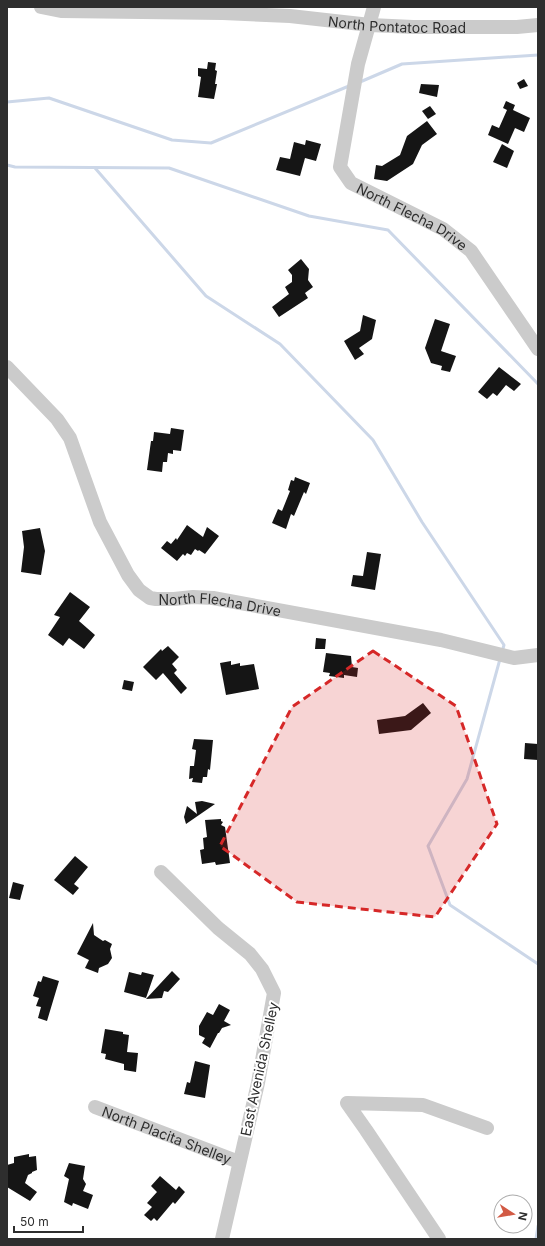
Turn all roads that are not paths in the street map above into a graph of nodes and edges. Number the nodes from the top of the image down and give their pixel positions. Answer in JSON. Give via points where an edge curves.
{"nodes":[{"id":1,"x":41,"y":7,"type":"edge"},
{"id":2,"x":374,"y":7,"type":"edge"},
{"id":3,"x":370,"y":25,"type":"junction"},
{"id":4,"x":538,"y":26,"type":"edge"},
{"id":5,"x":536,"y":342,"type":"edge"},
{"id":6,"x":7,"y":367,"type":"edge"},
{"id":7,"x":538,"y":655,"type":"edge"},
{"id":8,"x":161,"y":872,"type":"dead end"},
{"id":9,"x":95,"y":1107,"type":"dead end"},
{"id":10,"x":487,"y":1128,"type":"dead end"},
{"id":11,"x":239,"y":1162,"type":"junction"},
{"id":12,"x":222,"y":1239,"type":"edge"},
{"id":13,"x":439,"y":1239,"type":"edge"}],
"edges":[{"from":1,"to":3,"type":"street","name":"North Pontatoc Road","via":[[61,11],[290,16]]},
{"from":2,"to":3,"type":"street","name":"North Flecha Drive"},
{"from":3,"to":4,"type":"street","name":"North Pontatoc Road"},
{"from":3,"to":5,"type":"street","name":"North Flecha Drive","via":[[358,64],[340,167],[351,183],[443,229],[471,251]]},
{"from":6,"to":7,"type":"street","name":"North Flecha Drive","via":[[57,419],[70,438],[100,522],[128,574],[144,595],[160,599],[213,598],[441,640],[514,658]]},
{"from":8,"to":11,"type":"street","name":"East Avenida Shelley","via":[[218,928],[250,954],[262,969],[274,993],[258,1083]]},
{"from":9,"to":11,"type":"street","name":"North Placita Shelley"},
{"from":10,"to":13,"type":"street","via":[[423,1105],[347,1103]]},
{"from":11,"to":12,"type":"street","name":"East Avenida Shelley"}]}
